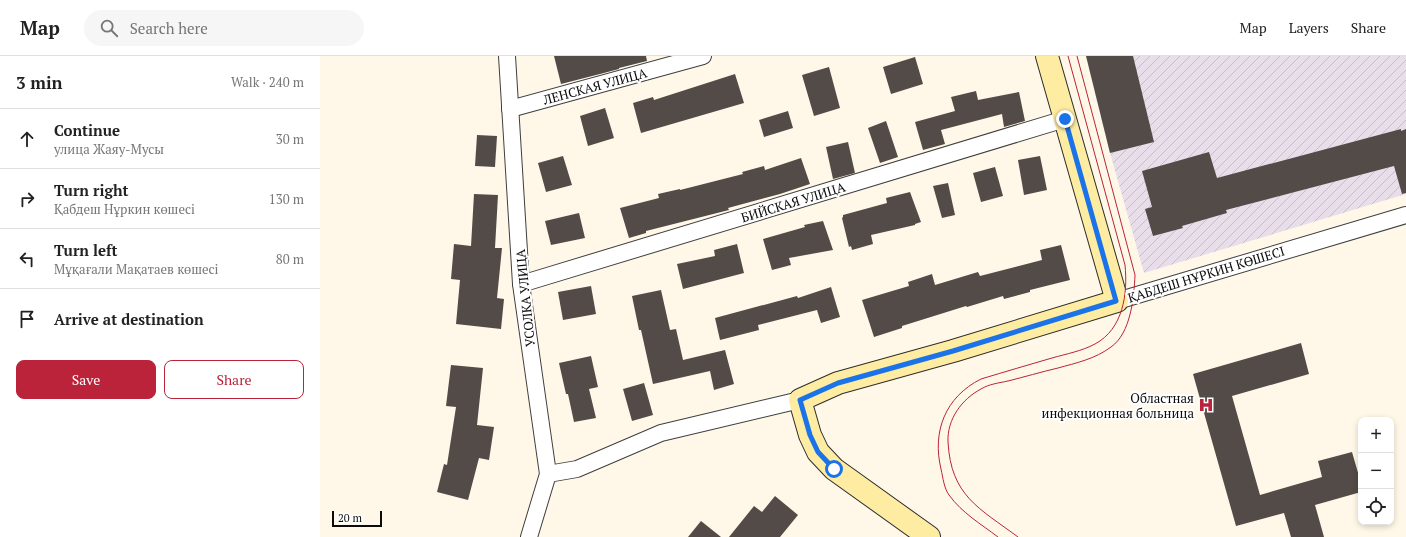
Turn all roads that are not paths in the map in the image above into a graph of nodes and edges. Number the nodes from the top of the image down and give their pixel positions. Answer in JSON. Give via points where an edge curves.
{"nodes":[{"id":1,"x":507,"y":56,"type":"edge"},
{"id":2,"x":703,"y":56,"type":"edge"},
{"id":3,"x":1047,"y":56,"type":"edge"},
{"id":4,"x":510,"y":109,"type":"junction"},
{"id":5,"x":1065,"y":119,"type":"junction"},
{"id":6,"x":1406,"y":214,"type":"edge"},
{"id":7,"x":521,"y":284,"type":"junction"},
{"id":8,"x":1116,"y":301,"type":"junction"},
{"id":9,"x":800,"y":400,"type":"junction"},
{"id":10,"x":548,"y":474,"type":"junction"},
{"id":11,"x":529,"y":537,"type":"edge"},
{"id":12,"x":929,"y":537,"type":"edge"}],
"edges":[{"from":1,"to":4,"type":"street","name":"УСОЛКА УЛИЦА"},
{"from":2,"to":4,"type":"street","name":"ЛЕНСКАЯ УЛИЦА"},
{"from":3,"to":5,"type":"main road"},
{"from":4,"to":7,"type":"street","name":"УСОЛКА УЛИЦА"},
{"from":5,"to":7,"type":"street","name":"БИЙСКАЯ УЛИЦА"},
{"from":5,"to":8,"type":"main road"},
{"from":6,"to":8,"type":"street","name":"ҚАБДЕШ НҰРКИН КӨШЕСІ"},
{"from":7,"to":10,"type":"street","name":"УСОЛКА УЛИЦА"},
{"from":8,"to":9,"type":"main road","name":"ҚАБДЕШ НҰРКИН КӨШЕСІ","via":[[838,383]]},
{"from":9,"to":10,"type":"street","name":"ҚАБДЕШ НҰРКИН КӨШЕСІ","via":[[661,433],[576,469]]},
{"from":9,"to":12,"type":"main road","via":[[818,452],[834,469]]},
{"from":10,"to":11,"type":"street","name":"УСОЛКА УЛИЦА"}]}
